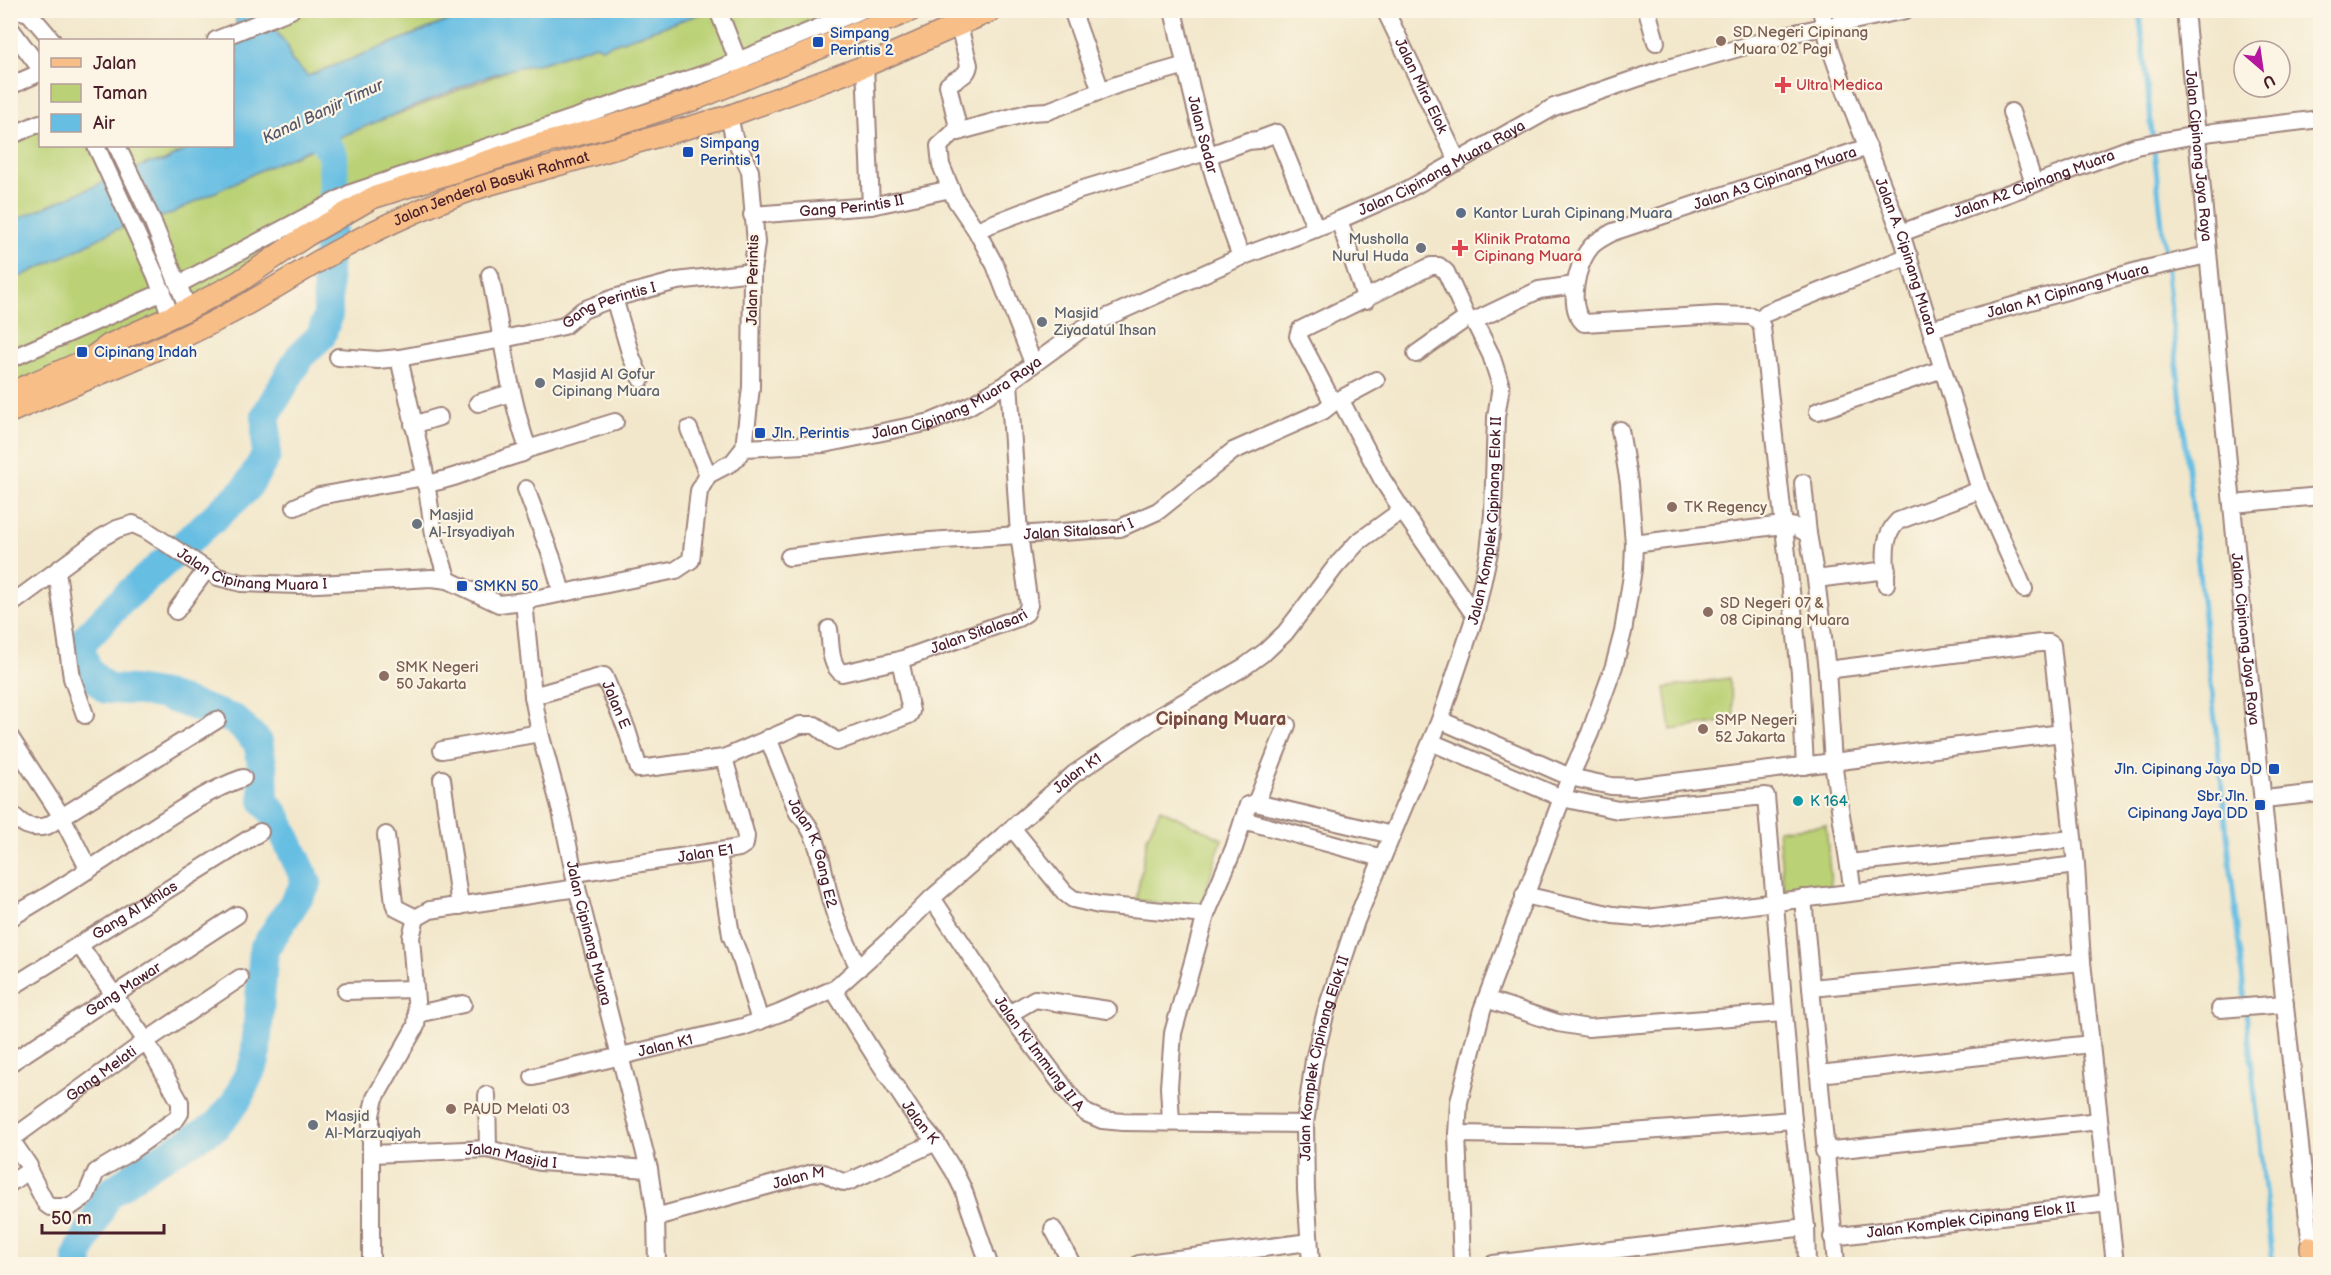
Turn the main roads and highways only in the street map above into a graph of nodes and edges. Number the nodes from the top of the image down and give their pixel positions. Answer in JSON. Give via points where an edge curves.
{"nodes":[{"id":1,"x":912,"y":10,"type":"edge"},
{"id":2,"x":993,"y":10,"type":"edge"},
{"id":3,"x":10,"y":393,"type":"edge"},
{"id":4,"x":10,"y":412,"type":"edge"}],
"edges":[{"from":1,"to":3,"type":"main road","name":"Jalan Jenderal Basuki Rahmat","via":[[742,70],[666,109],[372,198],[240,281],[92,357]]},
{"from":2,"to":4,"type":"main road","name":"Jalan Jenderal Basuki Rahmat","via":[[865,66],[729,116],[487,185],[409,214],[189,334]]}]}
